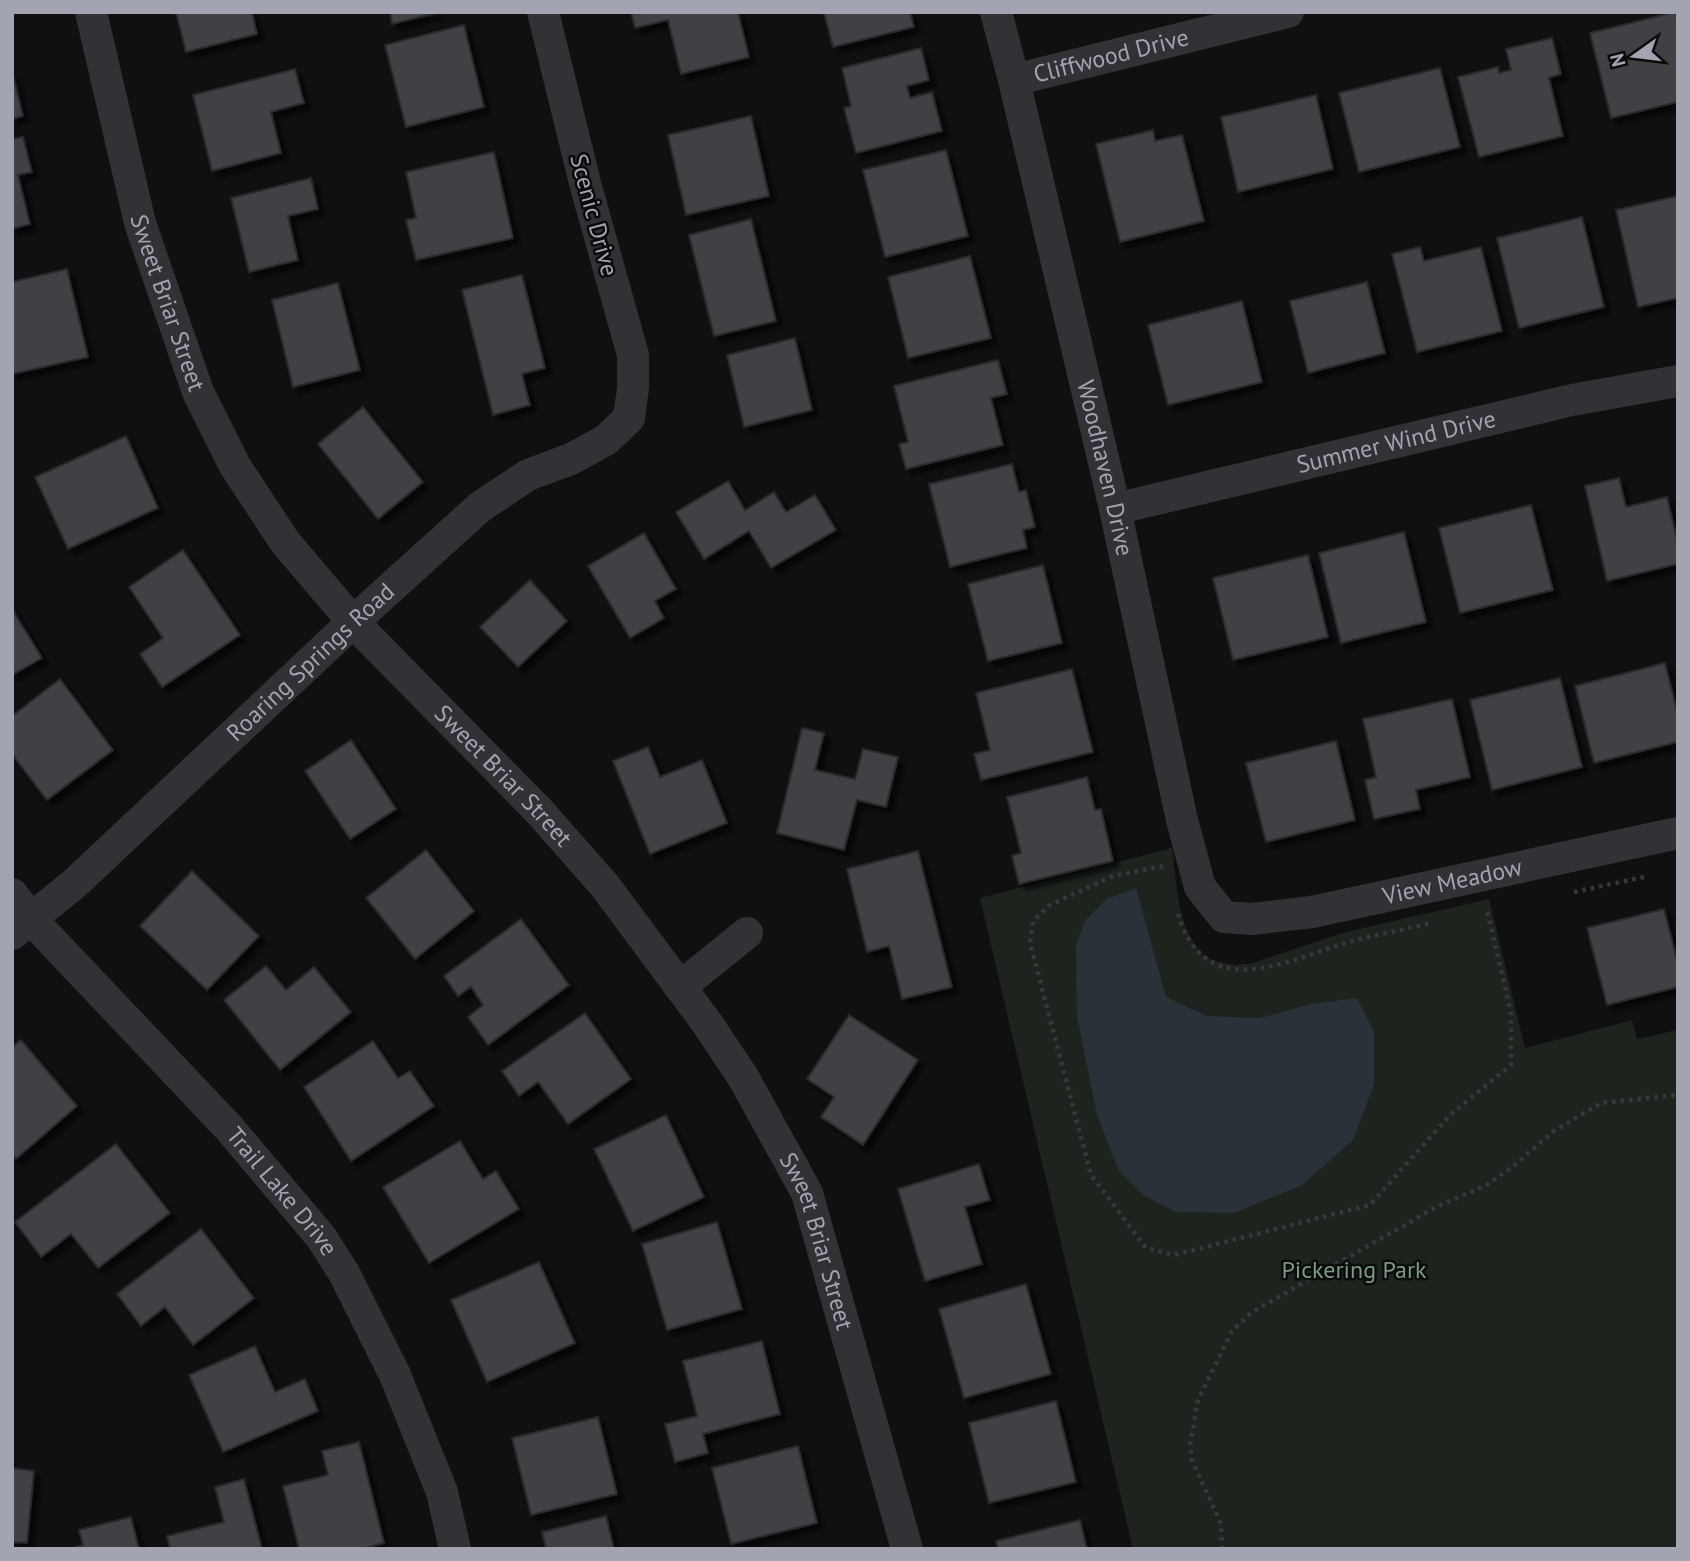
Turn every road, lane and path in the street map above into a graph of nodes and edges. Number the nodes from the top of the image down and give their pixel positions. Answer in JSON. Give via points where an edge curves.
{"nodes":[{"id":1,"x":91,"y":12,"type":"edge"},
{"id":2,"x":543,"y":12,"type":"edge"},
{"id":3,"x":996,"y":12,"type":"edge"},
{"id":4,"x":1288,"y":12,"type":"edge"},
{"id":5,"x":1014,"y":80,"type":"junction"},
{"id":6,"x":1678,"y":381,"type":"edge"},
{"id":7,"x":629,"y":418,"type":"joint"},
{"id":8,"x":1115,"y":509,"type":"junction"},
{"id":9,"x":352,"y":622,"type":"junction"},
{"id":10,"x":1678,"y":833,"type":"edge"},
{"id":11,"x":1164,"y":866,"type":"dead end"},
{"id":12,"x":1487,"y":910,"type":"dead end"},
{"id":13,"x":19,"y":916,"type":"edge"},
{"id":14,"x":1224,"y":917,"type":"joint"},
{"id":15,"x":747,"y":933,"type":"dead end"},
{"id":16,"x":680,"y":987,"type":"junction"},
{"id":17,"x":1678,"y":1095,"type":"edge"},
{"id":18,"x":455,"y":1549,"type":"edge"},
{"id":19,"x":907,"y":1549,"type":"edge"},
{"id":20,"x":1222,"y":1549,"type":"edge"}],
"edges":[{"from":1,"to":9,"type":"street","name":"Sweet Briar Street","via":[[140,223],[198,392],[234,466],[285,542]]},
{"from":2,"to":7,"type":"street","name":"Scenic Drive","via":[[633,355]]},
{"from":3,"to":5,"type":"street","name":"Woodhaven Drive"},
{"from":4,"to":5,"type":"street","name":"Cliffwood Drive"},
{"from":5,"to":8,"type":"street","name":"Woodhaven Drive"},
{"from":6,"to":8,"type":"street","name":"Summer Wind Drive","via":[[1572,400]]},
{"from":7,"to":9,"type":"street","name":"Roaring Springs Road","via":[[606,440],[528,475],[480,507]]},
{"from":8,"to":14,"type":"street","name":"Woodhaven Drive","via":[[1185,834],[1200,887]]},
{"from":9,"to":13,"type":"street","name":"Roaring Springs Road","via":[[74,884]]},
{"from":9,"to":16,"type":"street","name":"Sweet Briar Street","via":[[540,811],[605,886]]},
{"from":10,"to":14,"type":"street","name":"View Meadow","via":[[1312,912],[1252,919]]},
{"from":11,"to":12,"type":"path","via":[[1112,876],[1050,905],[1033,921],[1030,943],[1091,1175],[1146,1248],[1174,1255],[1370,1205],[1450,1115],[1511,1065],[1511,1013]]},
{"from":13,"to":18,"type":"street","name":"Trail Lake Drive","via":[[229,1128],[321,1237],[395,1375],[442,1492]]},
{"from":15,"to":16,"type":"street"},
{"from":16,"to":19,"type":"street","name":"Sweet Briar Street","via":[[743,1077],[807,1193]]},
{"from":17,"to":20,"type":"path","via":[[1601,1103],[1554,1131],[1485,1186],[1438,1206],[1252,1312],[1232,1331],[1198,1399],[1190,1446],[1222,1524]]}]}
